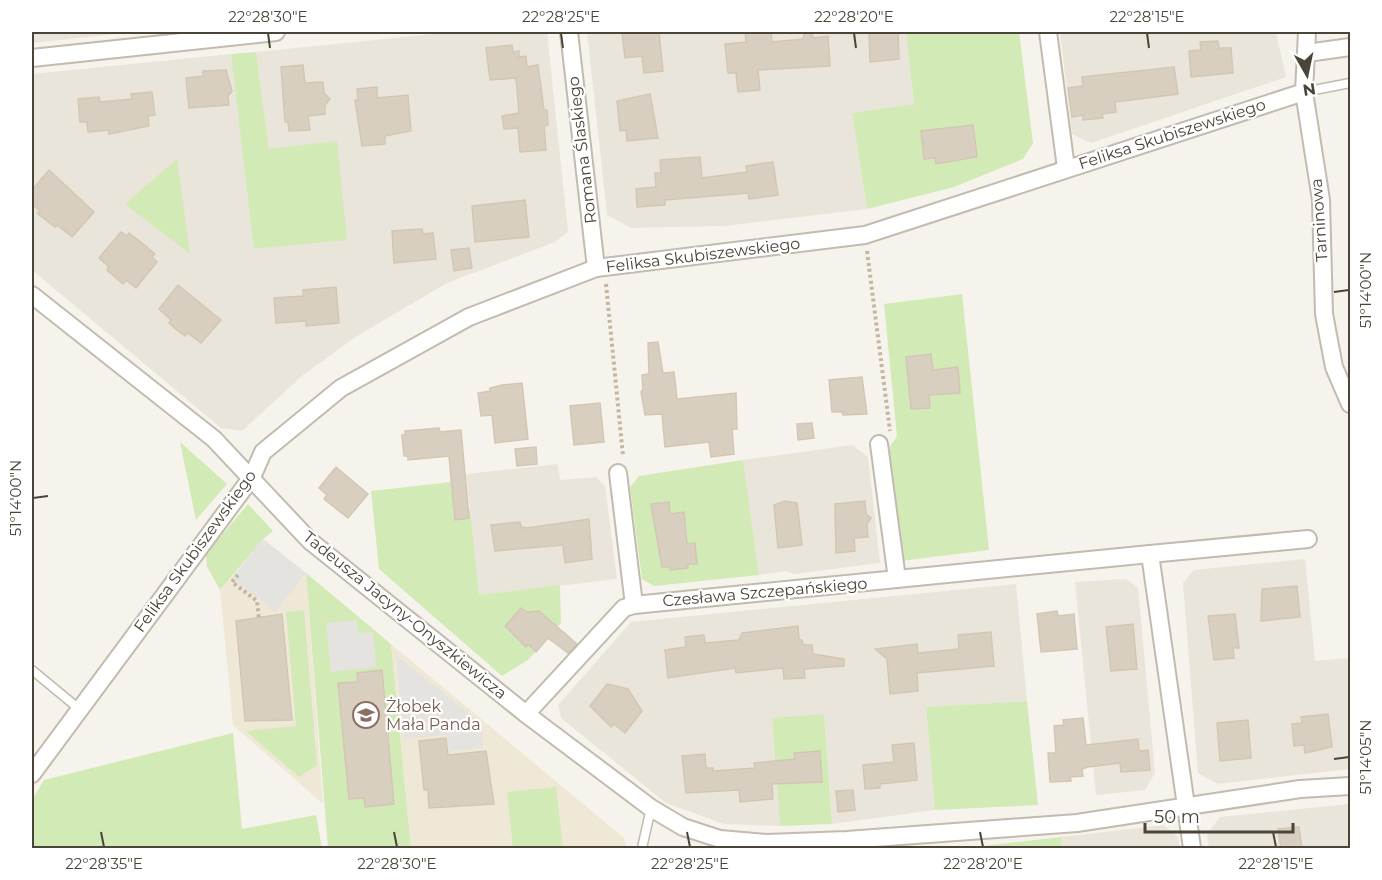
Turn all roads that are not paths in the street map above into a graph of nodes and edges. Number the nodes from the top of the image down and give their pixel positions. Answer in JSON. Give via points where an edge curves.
{"nodes":[{"id":1,"x":276,"y":32,"type":"edge"},
{"id":2,"x":569,"y":32,"type":"edge"},
{"id":3,"x":1048,"y":32,"type":"edge"},
{"id":4,"x":1307,"y":32,"type":"edge"},
{"id":5,"x":1350,"y":47,"type":"edge"},
{"id":6,"x":1307,"y":53,"type":"junction"},
{"id":7,"x":32,"y":58,"type":"edge"},
{"id":8,"x":1350,"y":83,"type":"edge"},
{"id":9,"x":1304,"y":92,"type":"junction"},
{"id":10,"x":1066,"y":168,"type":"junction"},
{"id":11,"x":596,"y":268,"type":"junction"},
{"id":12,"x":32,"y":295,"type":"edge"},
{"id":13,"x":1350,"y":404,"type":"edge"},
{"id":14,"x":879,"y":444,"type":"road end"},
{"id":15,"x":618,"y":473,"type":"road end"},
{"id":16,"x":252,"y":477,"type":"junction"},
{"id":17,"x":1308,"y":539,"type":"dead end"},
{"id":18,"x":1150,"y":554,"type":"junction"},
{"id":19,"x":897,"y":579,"type":"junction"},
{"id":20,"x":634,"y":604,"type":"junction"},
{"id":21,"x":32,"y":670,"type":"edge"},
{"id":22,"x":78,"y":708,"type":"junction"},
{"id":23,"x":526,"y":714,"type":"junction"},
{"id":24,"x":32,"y":774,"type":"edge"},
{"id":25,"x":1350,"y":786,"type":"edge"},
{"id":26,"x":1186,"y":805,"type":"junction"},
{"id":27,"x":651,"y":808,"type":"junction"},
{"id":28,"x":847,"y":844,"type":"edge"},
{"id":29,"x":642,"y":849,"type":"edge"},
{"id":30,"x":1192,"y":849,"type":"edge"}],
"edges":[{"from":1,"to":7,"type":"street"},
{"from":2,"to":11,"type":"street","name":"Romana Ślaskiego"},
{"from":3,"to":10,"type":"street"},
{"from":4,"to":6,"type":"street","name":"Tarninowa"},
{"from":5,"to":6,"type":"street"},
{"from":6,"to":9,"type":"street","name":"Tarninowa"},
{"from":8,"to":9,"type":"lane","name":"Feliksa Skubiszewskiego"},
{"from":9,"to":10,"type":"street","name":"Feliksa Skubiszewskiego"},
{"from":9,"to":13,"type":"street","name":"Tarninowa","via":[[1321,200],[1324,314],[1334,367]]},
{"from":10,"to":11,"type":"street","name":"Feliksa Skubiszewskiego","via":[[865,234]]},
{"from":11,"to":16,"type":"street","name":"Feliksa Skubiszewskiego","via":[[469,317],[341,388],[263,452]]},
{"from":12,"to":16,"type":"street","name":"Tadeusza Jacyny-Onyszkiewicza","via":[[214,439]]},
{"from":14,"to":19,"type":"street"},
{"from":15,"to":20,"type":"street"},
{"from":16,"to":22,"type":"street","name":"Feliksa Skubiszewskiego"},
{"from":16,"to":23,"type":"street","name":"Tadeusza Jacyny-Onyszkiewicza","via":[[310,541]]},
{"from":17,"to":18,"type":"street","name":"Czesława Szczepańskiego"},
{"from":18,"to":19,"type":"street","name":"Czesława Szczepańskiego"},
{"from":18,"to":26,"type":"street"},
{"from":19,"to":20,"type":"street","name":"Czesława Szczepańskiego"},
{"from":20,"to":23,"type":"street","via":[[624,608]]},
{"from":21,"to":22,"type":"lane"},
{"from":22,"to":24,"type":"street","name":"Feliksa Skubiszewskiego"},
{"from":23,"to":27,"type":"street","name":"Tadeusza Jacyny-Onyszkiewicza"},
{"from":25,"to":26,"type":"street","name":"Tadeusza Jacyny-Onyszkiewicza"},
{"from":26,"to":28,"type":"street","name":"Tadeusza Jacyny-Onyszkiewicza","via":[[1077,823]]},
{"from":26,"to":30,"type":"street"},
{"from":27,"to":28,"type":"street","name":"Tadeusza Jacyny-Onyszkiewicza","via":[[683,826],[720,839]]},
{"from":27,"to":29,"type":"lane"}]}
